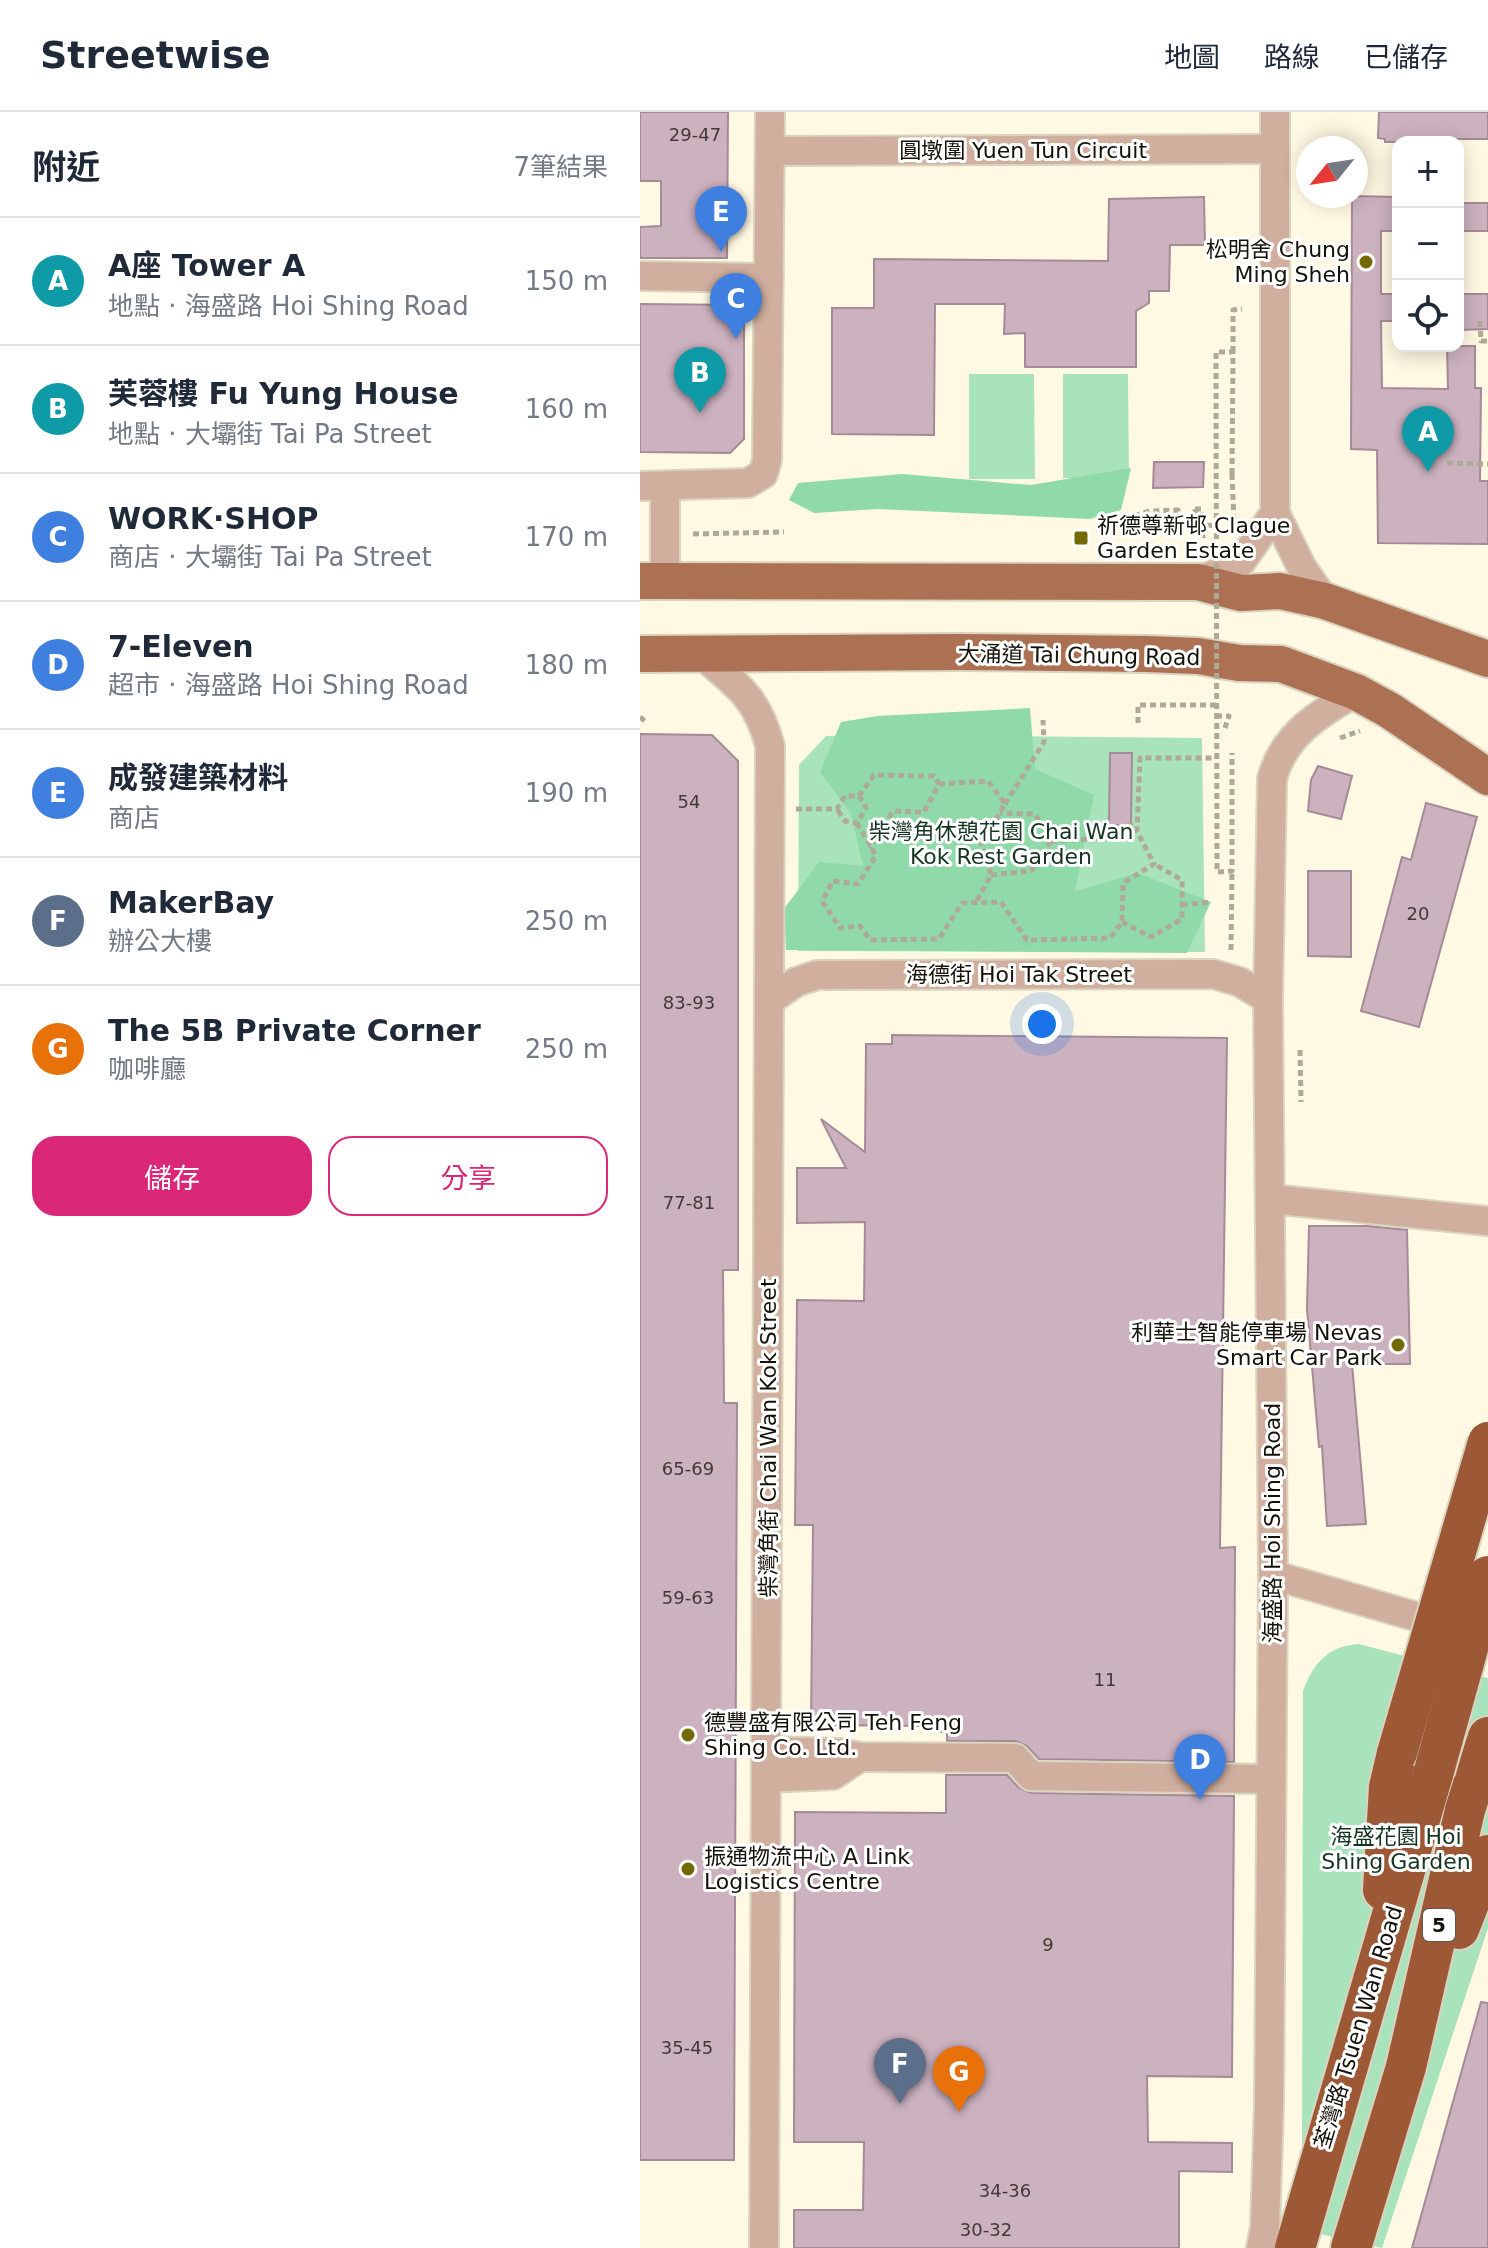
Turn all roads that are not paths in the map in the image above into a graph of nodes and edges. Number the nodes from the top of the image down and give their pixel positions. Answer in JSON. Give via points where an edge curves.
{"nodes":[{"id":1,"x":770,"y":112,"type":"edge"},
{"id":2,"x":1275,"y":112,"type":"edge"},
{"id":3,"x":1275,"y":149,"type":"junction"},
{"id":4,"x":770,"y":151,"type":"junction"},
{"id":5,"x":640,"y":276,"type":"edge"},
{"id":6,"x":769,"y":278,"type":"junction"},
{"id":7,"x":652,"y":486,"type":"edge"},
{"id":8,"x":1275,"y":513,"type":"junction"},
{"id":9,"x":1241,"y":577,"type":"junction"},
{"id":10,"x":653,"y":581,"type":"edge"},
{"id":11,"x":1325,"y":601,"type":"junction"},
{"id":12,"x":640,"y":654,"type":"edge"},
{"id":13,"x":702,"y":655,"type":"junction"},
{"id":14,"x":1488,"y":659,"type":"edge"},
{"id":15,"x":1356,"y":692,"type":"junction"},
{"id":16,"x":1482,"y":768,"type":"edge"},
{"id":17,"x":1268,"y":999,"type":"junction"},
{"id":18,"x":770,"y":1000,"type":"junction"},
{"id":19,"x":1271,"y":1199,"type":"junction"},
{"id":20,"x":1488,"y":1221,"type":"edge"},
{"id":21,"x":1488,"y":1442,"type":"edge"},
{"id":22,"x":1273,"y":1575,"type":"junction"},
{"id":23,"x":1488,"y":1576,"type":"edge"},
{"id":24,"x":1488,"y":1637,"type":"edge"},
{"id":25,"x":1488,"y":1737,"type":"edge"},
{"id":26,"x":766,"y":1764,"type":"junction"},
{"id":27,"x":1271,"y":1779,"type":"junction"},
{"id":28,"x":1488,"y":1855,"type":"edge"},
{"id":29,"x":1377,"y":1961,"type":"junction"},
{"id":30,"x":1406,"y":2067,"type":"junction"},
{"id":31,"x":764,"y":2248,"type":"edge"},
{"id":32,"x":1261,"y":2248,"type":"edge"},
{"id":33,"x":1295,"y":2248,"type":"edge"},
{"id":34,"x":1351,"y":2248,"type":"edge"}],
"edges":[{"from":1,"to":4,"type":"street"},
{"from":2,"to":3,"type":"street"},
{"from":3,"to":4,"type":"street","name":"圓墩圍 Yuen Tun Circuit"},
{"from":3,"to":8,"type":"street"},
{"from":4,"to":6,"type":"street"},
{"from":5,"to":6,"type":"street"},
{"from":6,"to":7,"type":"street","via":[[763,474],[748,483]]},
{"from":7,"to":10,"type":"street","via":[[666,528]]},
{"from":8,"to":9,"type":"street"},
{"from":8,"to":11,"type":"street"},
{"from":9,"to":10,"type":"main road","via":[[1198,582]]},
{"from":9,"to":11,"type":"main road"},
{"from":11,"to":14,"type":"main road"},
{"from":12,"to":13,"type":"main road","name":"大涌道 Tai Chung Road"},
{"from":13,"to":15,"type":"main road","name":"大涌道 Tai Chung Road","via":[[1198,656],[1281,664]]},
{"from":13,"to":18,"type":"street","name":"柴灣角街 Chai Wan Kok Street","via":[[749,695],[770,746]]},
{"from":15,"to":16,"type":"main road","name":"大涌道 Tai Chung Road"},
{"from":15,"to":17,"type":"street","name":"海盛路 Hoi Shing Road","via":[[1305,724],[1276,765]]},
{"from":17,"to":18,"type":"street","name":"海德街 Hoi Tak Street","via":[[1240,982],[1197,974],[817,975]]},
{"from":17,"to":19,"type":"street","name":"海盛路 Hoi Shing Road"},
{"from":18,"to":26,"type":"street","name":"柴灣角街 Chai Wan Kok Street"},
{"from":19,"to":20,"type":"street"},
{"from":19,"to":22,"type":"street","name":"海盛路 Hoi Shing Road"},
{"from":21,"to":29,"type":"highway","bridge":true,"via":[[1389,1787]]},
{"from":22,"to":24,"type":"street"},
{"from":22,"to":27,"type":"street","name":"海盛路 Hoi Shing Road"},
{"from":23,"to":29,"type":"highway","name":"荃灣路 Tsuen Wan Road","number":"5","bridge":true},
{"from":25,"to":30,"type":"highway","number":"5","via":[[1465,1810]]},
{"from":26,"to":27,"type":"street","via":[[833,1775],[860,1757],[1015,1758],[1031,1776]]},
{"from":26,"to":31,"type":"street","name":"柴灣角街 Chai Wan Kok Street"},
{"from":27,"to":32,"type":"street","name":"海盛路 Hoi Shing Road","via":[[1269,2105]]},
{"from":28,"to":30,"type":"highway"},
{"from":29,"to":33,"type":"highway","name":"荃灣路 Tsuen Wan Road","number":"5"},
{"from":30,"to":34,"type":"highway","number":"5"}]}
